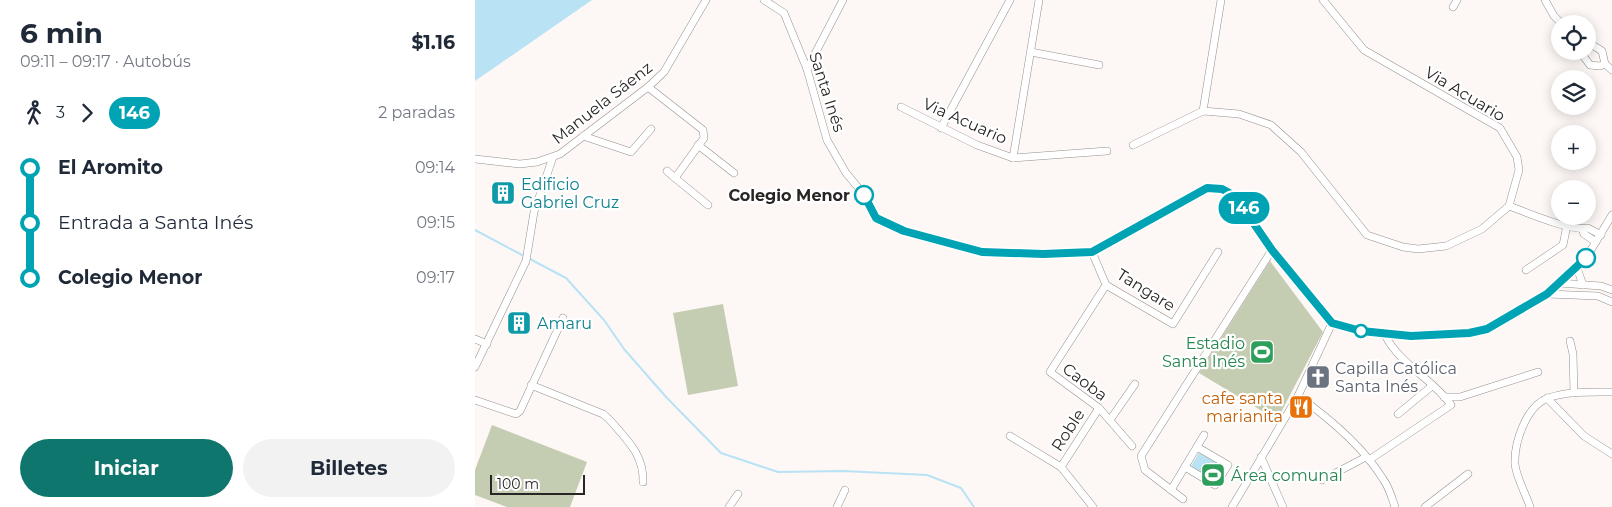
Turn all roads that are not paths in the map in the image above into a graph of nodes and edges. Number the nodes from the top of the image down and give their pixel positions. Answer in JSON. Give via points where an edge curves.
{"nodes":[{"id":1,"x":706,"y":0,"type":"edge"},
{"id":2,"x":764,"y":0,"type":"edge"},
{"id":3,"x":843,"y":0,"type":"edge"},
{"id":4,"x":1010,"y":0,"type":"edge"},
{"id":5,"x":1039,"y":0,"type":"edge"},
{"id":6,"x":1221,"y":0,"type":"edge"},
{"id":7,"x":1323,"y":0,"type":"edge"},
{"id":8,"x":1457,"y":0,"type":"edge"},
{"id":9,"x":1545,"y":0,"type":"edge"},
{"id":10,"x":1453,"y":7,"type":"dead end"},
{"id":11,"x":1553,"y":15,"type":"edge"},
{"id":12,"x":1596,"y":47,"type":"edge"},
{"id":13,"x":1031,"y":52,"type":"junction"},
{"id":14,"x":1586,"y":60,"type":"edge"},
{"id":15,"x":1605,"y":64,"type":"junction"},
{"id":16,"x":1099,"y":65,"type":"dead end"},
{"id":17,"x":807,"y":69,"type":"junction"},
{"id":18,"x":1612,"y":70,"type":"edge"},
{"id":19,"x":648,"y":88,"type":"junction"},
{"id":20,"x":901,"y":107,"type":"dead end"},
{"id":21,"x":1203,"y":111,"type":"junction"},
{"id":22,"x":941,"y":128,"type":"junction"},
{"id":23,"x":651,"y":129,"type":"dead end"},
{"id":24,"x":583,"y":136,"type":"junction"},
{"id":25,"x":698,"y":145,"type":"junction"},
{"id":26,"x":1133,"y":145,"type":"dead end"},
{"id":27,"x":1107,"y":151,"type":"dead end"},
{"id":28,"x":553,"y":157,"type":"junction"},
{"id":29,"x":1013,"y":158,"type":"junction"},
{"id":30,"x":475,"y":159,"type":"edge"},
{"id":31,"x":667,"y":171,"type":"dead end"},
{"id":32,"x":734,"y":173,"type":"dead end"},
{"id":33,"x":675,"y":178,"type":"junction"},
{"id":34,"x":708,"y":205,"type":"dead end"},
{"id":35,"x":1509,"y":206,"type":"junction"},
{"id":36,"x":1612,"y":215,"type":"edge"},
{"id":37,"x":1551,"y":220,"type":"edge"},
{"id":38,"x":1567,"y":225,"type":"joint"},
{"id":39,"x":1582,"y":229,"type":"junction"},
{"id":40,"x":1601,"y":235,"type":"junction"},
{"id":41,"x":1596,"y":242,"type":"junction"},
{"id":42,"x":1272,"y":250,"type":"junction"},
{"id":43,"x":1092,"y":252,"type":"junction"},
{"id":44,"x":1218,"y":252,"type":"dead end"},
{"id":45,"x":1577,"y":268,"type":"junction"},
{"id":46,"x":1526,"y":270,"type":"dead end"},
{"id":47,"x":1559,"y":283,"type":"junction"},
{"id":48,"x":1569,"y":284,"type":"junction"},
{"id":49,"x":1106,"y":285,"type":"junction"},
{"id":50,"x":1586,"y":285,"type":"junction"},
{"id":51,"x":1612,"y":290,"type":"edge"},
{"id":52,"x":1547,"y":294,"type":"junction"},
{"id":53,"x":1567,"y":295,"type":"junction"},
{"id":54,"x":1586,"y":296,"type":"junction"},
{"id":55,"x":1612,"y":301,"type":"edge"},
{"id":56,"x":563,"y":318,"type":"dead end"},
{"id":57,"x":1332,"y":323,"type":"junction"},
{"id":58,"x":1385,"y":335,"type":"junction"},
{"id":59,"x":475,"y":339,"type":"edge"},
{"id":60,"x":1570,"y":341,"type":"dead end"},
{"id":61,"x":487,"y":344,"type":"junction"},
{"id":62,"x":475,"y":367,"type":"edge"},
{"id":63,"x":1538,"y":372,"type":"dead end"},
{"id":64,"x":1135,"y":384,"type":"dead end"},
{"id":65,"x":531,"y":385,"type":"junction"},
{"id":66,"x":1432,"y":386,"type":"junction"},
{"id":67,"x":1612,"y":392,"type":"edge"},
{"id":68,"x":1574,"y":393,"type":"junction"},
{"id":69,"x":1297,"y":396,"type":"junction"},
{"id":70,"x":1444,"y":397,"type":"junction"},
{"id":71,"x":1547,"y":398,"type":"junction"},
{"id":72,"x":475,"y":400,"type":"edge"},
{"id":73,"x":1099,"y":408,"type":"junction"},
{"id":74,"x":1398,"y":414,"type":"dead end"},
{"id":75,"x":1110,"y":420,"type":"junction"},
{"id":76,"x":1204,"y":435,"type":"dead end"},
{"id":77,"x":1010,"y":436,"type":"dead end"},
{"id":78,"x":1132,"y":446,"type":"dead end"},
{"id":79,"x":1197,"y":447,"type":"junction"},
{"id":80,"x":1612,"y":454,"type":"edge"},
{"id":81,"x":1261,"y":457,"type":"junction"},
{"id":82,"x":1368,"y":458,"type":"junction"},
{"id":83,"x":1061,"y":467,"type":"junction"},
{"id":84,"x":1185,"y":467,"type":"junction"},
{"id":85,"x":1468,"y":474,"type":"dead end"},
{"id":86,"x":1322,"y":480,"type":"dead end"},
{"id":87,"x":643,"y":482,"type":"dead end"},
{"id":88,"x":845,"y":490,"type":"dead end"},
{"id":89,"x":1171,"y":490,"type":"junction"},
{"id":90,"x":738,"y":494,"type":"dead end"},
{"id":91,"x":1183,"y":499,"type":"dead end"},
{"id":92,"x":729,"y":507,"type":"edge"},
{"id":93,"x":837,"y":507,"type":"edge"},
{"id":94,"x":1093,"y":507,"type":"edge"},
{"id":95,"x":1232,"y":507,"type":"edge"},
{"id":96,"x":1283,"y":507,"type":"edge"},
{"id":97,"x":1395,"y":507,"type":"edge"},
{"id":98,"x":1425,"y":507,"type":"edge"},
{"id":99,"x":1530,"y":507,"type":"edge"}],
"edges":[{"from":1,"to":19,"type":"street","name":"Manuela Sáenz","via":[[664,72]]},
{"from":2,"to":17,"type":"street","name":"Santa Inés","via":[[783,13]]},
{"from":3,"to":17,"type":"street"},
{"from":4,"to":22,"type":"street"},
{"from":5,"to":13,"type":"street"},
{"from":6,"to":21,"type":"street"},
{"from":7,"to":35,"type":"street","name":"Via Acuario","via":[[1364,50],[1500,128],[1517,157],[1519,170]]},
{"from":8,"to":10,"type":"street"},
{"from":9,"to":11,"type":"street"},
{"from":12,"to":15,"type":"street","via":[[1602,51]]},
{"from":13,"to":16,"type":"street"},
{"from":13,"to":29,"type":"street"},
{"from":14,"to":15,"type":"street","via":[[1590,65]]},
{"from":15,"to":18,"type":"street"},
{"from":17,"to":43,"type":"street","name":"Santa Inés","via":[[827,140],[846,173],[867,198],[876,218],[904,231],[982,252]]},
{"from":19,"to":24,"type":"street","name":"Manuela Sáenz"},
{"from":19,"to":25,"type":"street","via":[[703,130],[704,138]]},
{"from":20,"to":22,"type":"street","name":"Via Acuario"},
{"from":21,"to":26,"type":"street"},
{"from":21,"to":35,"type":"street","via":[[1239,114],[1271,124],[1301,152],[1367,235],[1403,247],[1419,249],[1460,241],[1482,229]]},
{"from":22,"to":29,"type":"street","name":"Via Acuario"},
{"from":23,"to":24,"type":"street","via":[[631,152]]},
{"from":24,"to":28,"type":"street","name":"Manuela Sáenz"},
{"from":25,"to":32,"type":"street"},
{"from":25,"to":33,"type":"street"},
{"from":27,"to":29,"type":"street","name":"Via Acuario"},
{"from":28,"to":30,"type":"street","name":"Manuela Sáenz","via":[[520,164]]},
{"from":28,"to":61,"type":"street","via":[[534,212],[526,261]]},
{"from":31,"to":33,"type":"street"},
{"from":33,"to":34,"type":"street"},
{"from":35,"to":37,"type":"street"},
{"from":36,"to":40,"type":"street"},
{"from":38,"to":39,"type":"street"},
{"from":38,"to":46,"type":"street","via":[[1563,245]]},
{"from":39,"to":40,"type":"street","via":[[1588,228]]},
{"from":39,"to":41,"type":"street"},
{"from":40,"to":41,"type":"street"},
{"from":41,"to":45,"type":"street"},
{"from":42,"to":43,"type":"street","name":"Santa Inés","via":[[1235,196],[1222,189],[1207,188]]},
{"from":42,"to":57,"type":"street","name":"Santa Inés"},
{"from":42,"to":89,"type":"street","via":[[1141,456],[1145,470]]},
{"from":43,"to":49,"type":"street","name":"Tangare"},
{"from":44,"to":49,"type":"street","name":"Tangare","via":[[1173,324]]},
{"from":45,"to":47,"type":"street"},
{"from":45,"to":50,"type":"street"},
{"from":47,"to":48,"type":"street"},
{"from":47,"to":52,"type":"street"},
{"from":48,"to":50,"type":"street"},
{"from":48,"to":53,"type":"street"},
{"from":49,"to":73,"type":"street","name":"Caoba","via":[[1050,372]]},
{"from":50,"to":51,"type":"street"},
{"from":50,"to":54,"type":"street"},
{"from":52,"to":53,"type":"street"},
{"from":52,"to":58,"type":"street","via":[[1487,329],[1469,333]]},
{"from":53,"to":54,"type":"street"},
{"from":54,"to":55,"type":"street"},
{"from":56,"to":65,"type":"street"},
{"from":57,"to":58,"type":"street"},
{"from":57,"to":69,"type":"street"},
{"from":58,"to":66,"type":"street"},
{"from":59,"to":61,"type":"street"},
{"from":60,"to":68,"type":"street"},
{"from":61,"to":62,"type":"street"},
{"from":63,"to":70,"type":"street","via":[[1460,397]]},
{"from":64,"to":75,"type":"street"},
{"from":65,"to":72,"type":"street","via":[[516,414]]},
{"from":65,"to":87,"type":"street","via":[[609,419],[640,457]]},
{"from":66,"to":70,"type":"street"},
{"from":66,"to":74,"type":"street"},
{"from":67,"to":68,"type":"street"},
{"from":68,"to":71,"type":"street"},
{"from":69,"to":81,"type":"street"},
{"from":69,"to":82,"type":"street","via":[[1327,416]]},
{"from":70,"to":82,"type":"street","via":[[1451,406]]},
{"from":71,"to":80,"type":"street","via":[[1584,436]]},
{"from":71,"to":99,"type":"street","via":[[1530,412],[1518,444],[1515,465]]},
{"from":73,"to":75,"type":"street","name":"Caoba"},
{"from":73,"to":83,"type":"street","name":"Roble"},
{"from":75,"to":78,"type":"street","name":"Caoba"},
{"from":76,"to":79,"type":"street"},
{"from":77,"to":83,"type":"street","name":"Roble"},
{"from":79,"to":84,"type":"street"},
{"from":79,"to":84,"type":"street","via":[[1228,466],[1215,485]]},
{"from":81,"to":95,"type":"street"},
{"from":81,"to":96,"type":"street"},
{"from":82,"to":86,"type":"street"},
{"from":82,"to":97,"type":"street","via":[[1384,480]]},
{"from":83,"to":94,"type":"street","name":"Roble"},
{"from":84,"to":89,"type":"street"},
{"from":85,"to":98,"type":"street"},
{"from":88,"to":93,"type":"street"},
{"from":89,"to":91,"type":"street"},
{"from":90,"to":92,"type":"street"}]}
